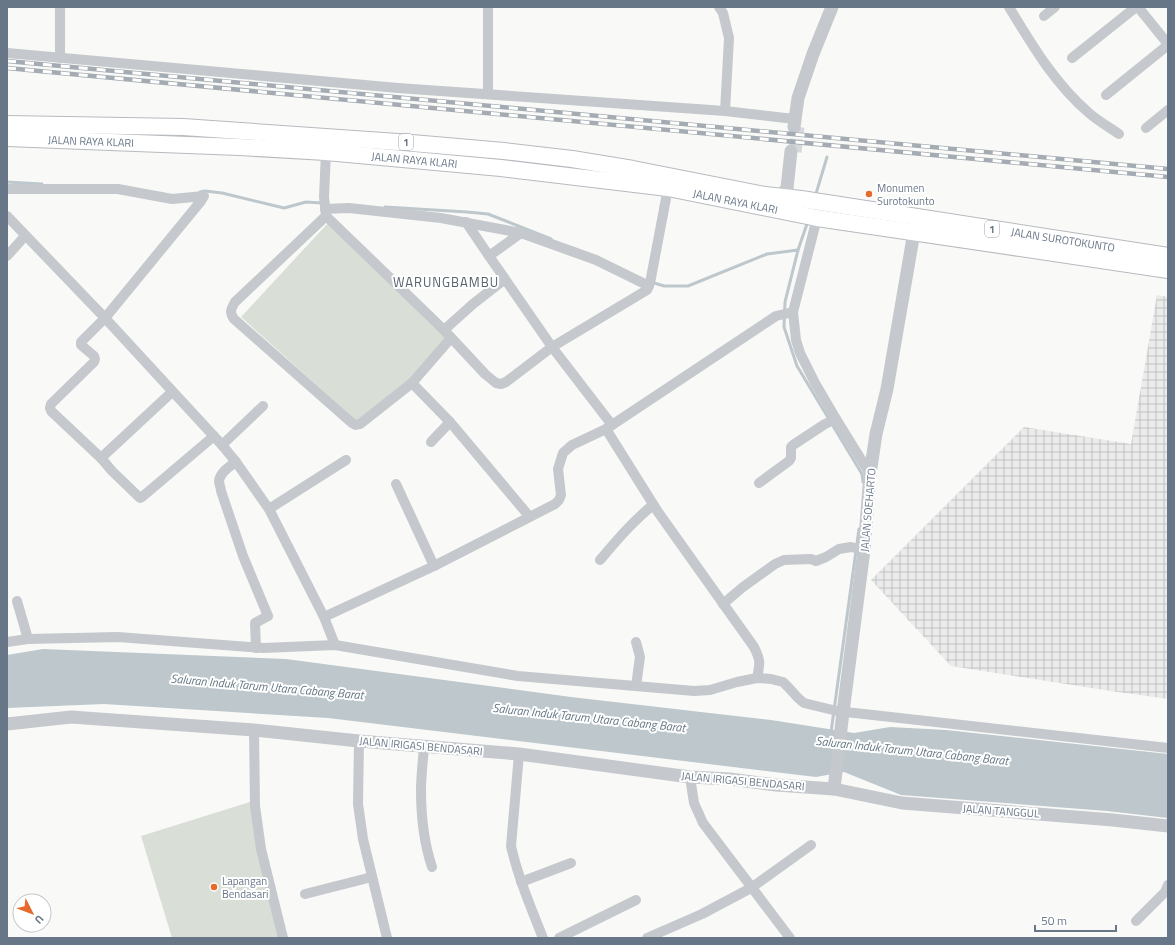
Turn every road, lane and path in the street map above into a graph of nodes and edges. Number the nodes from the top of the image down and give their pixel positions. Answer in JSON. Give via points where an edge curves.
{"nodes":[{"id":1,"x":60,"y":7,"type":"edge"},
{"id":2,"x":488,"y":7,"type":"edge"},
{"id":3,"x":719,"y":7,"type":"edge"},
{"id":4,"x":832,"y":7,"type":"edge"},
{"id":5,"x":1009,"y":7,"type":"edge"},
{"id":6,"x":1055,"y":7,"type":"edge"},
{"id":7,"x":1137,"y":7,"type":"edge"},
{"id":8,"x":1044,"y":16,"type":"dead end"},
{"id":9,"x":1168,"y":44,"type":"edge"},
{"id":10,"x":7,"y":53,"type":"edge"},
{"id":11,"x":60,"y":58,"type":"junction"},
{"id":12,"x":1072,"y":58,"type":"dead end"},
{"id":13,"x":488,"y":94,"type":"junction"},
{"id":14,"x":1106,"y":94,"type":"dead end"},
{"id":15,"x":1168,"y":110,"type":"edge"},
{"id":16,"x":725,"y":111,"type":"junction"},
{"id":17,"x":796,"y":123,"type":"joint"},
{"id":18,"x":7,"y":124,"type":"edge"},
{"id":19,"x":1146,"y":128,"type":"dead end"},
{"id":20,"x":1119,"y":134,"type":"dead end"},
{"id":21,"x":7,"y":138,"type":"edge"},
{"id":22,"x":504,"y":151,"type":"junction"},
{"id":23,"x":326,"y":152,"type":"junction"},
{"id":24,"x":501,"y":168,"type":"junction"},
{"id":25,"x":668,"y":188,"type":"junction"},
{"id":26,"x":7,"y":189,"type":"edge"},
{"id":27,"x":765,"y":195,"type":"junction"},
{"id":28,"x":325,"y":207,"type":"junction"},
{"id":29,"x":810,"y":210,"type":"junction"},
{"id":30,"x":7,"y":216,"type":"edge"},
{"id":31,"x":466,"y":222,"type":"junction"},
{"id":32,"x":914,"y":232,"type":"junction"},
{"id":33,"x":521,"y":233,"type":"junction"},
{"id":34,"x":25,"y":236,"type":"junction"},
{"id":35,"x":7,"y":256,"type":"edge"},
{"id":36,"x":489,"y":256,"type":"junction"},
{"id":37,"x":1168,"y":256,"type":"edge"},
{"id":38,"x":1168,"y":270,"type":"edge"},
{"id":39,"x":505,"y":279,"type":"junction"},
{"id":40,"x":650,"y":283,"type":"junction"},
{"id":41,"x":791,"y":312,"type":"junction"},
{"id":42,"x":104,"y":318,"type":"junction"},
{"id":43,"x":444,"y":330,"type":"junction"},
{"id":44,"x":451,"y":338,"type":"junction"},
{"id":45,"x":552,"y":347,"type":"junction"},
{"id":46,"x":412,"y":382,"type":"junction"},
{"id":47,"x":172,"y":392,"type":"junction"},
{"id":48,"x":264,"y":406,"type":"dead end"},
{"id":49,"x":450,"y":422,"type":"junction"},
{"id":50,"x":831,"y":422,"type":"junction"},
{"id":51,"x":609,"y":427,"type":"junction"},
{"id":52,"x":214,"y":436,"type":"junction"},
{"id":53,"x":431,"y":442,"type":"dead end"},
{"id":54,"x":222,"y":445,"type":"junction"},
{"id":55,"x":101,"y":458,"type":"junction"},
{"id":56,"x":346,"y":460,"type":"dead end"},
{"id":57,"x":236,"y":462,"type":"junction"},
{"id":58,"x":870,"y":474,"type":"junction"},
{"id":59,"x":759,"y":483,"type":"dead end"},
{"id":60,"x":396,"y":484,"type":"dead end"},
{"id":61,"x":653,"y":505,"type":"junction"},
{"id":62,"x":269,"y":509,"type":"junction"},
{"id":63,"x":529,"y":516,"type":"junction"},
{"id":64,"x":858,"y":548,"type":"junction"},
{"id":65,"x":600,"y":560,"type":"dead end"},
{"id":66,"x":434,"y":566,"type":"junction"},
{"id":67,"x":17,"y":601,"type":"dead end"},
{"id":68,"x":723,"y":604,"type":"junction"},
{"id":69,"x":324,"y":616,"type":"junction"},
{"id":70,"x":28,"y":639,"type":"junction"},
{"id":71,"x":7,"y":642,"type":"edge"},
{"id":72,"x":636,"y":642,"type":"dead end"},
{"id":73,"x":335,"y":645,"type":"junction"},
{"id":74,"x":256,"y":648,"type":"junction"},
{"id":75,"x":757,"y":678,"type":"junction"},
{"id":76,"x":636,"y":686,"type":"junction"},
{"id":77,"x":840,"y":711,"type":"junction"},
{"id":78,"x":7,"y":724,"type":"edge"},
{"id":79,"x":254,"y":730,"type":"junction"},
{"id":80,"x":359,"y":741,"type":"junction"},
{"id":81,"x":424,"y":746,"type":"junction"},
{"id":82,"x":1168,"y":748,"type":"edge"},
{"id":83,"x":519,"y":754,"type":"junction"},
{"id":84,"x":690,"y":777,"type":"junction"},
{"id":85,"x":835,"y":783,"type":"junction"},
{"id":86,"x":1168,"y":826,"type":"edge"},
{"id":87,"x":811,"y":845,"type":"dead end"},
{"id":88,"x":571,"y":863,"type":"dead end"},
{"id":89,"x":432,"y":867,"type":"dead end"},
{"id":90,"x":372,"y":877,"type":"junction"},
{"id":91,"x":521,"y":882,"type":"junction"},
{"id":92,"x":1168,"y":885,"type":"edge"},
{"id":93,"x":751,"y":888,"type":"junction"},
{"id":94,"x":305,"y":894,"type":"dead end"},
{"id":95,"x":636,"y":900,"type":"dead end"},
{"id":96,"x":1136,"y":921,"type":"dead end"},
{"id":97,"x":283,"y":938,"type":"edge"},
{"id":98,"x":387,"y":938,"type":"edge"},
{"id":99,"x":542,"y":938,"type":"edge"},
{"id":100,"x":559,"y":938,"type":"edge"},
{"id":101,"x":647,"y":938,"type":"edge"},
{"id":102,"x":790,"y":938,"type":"edge"}],
"edges":[{"from":1,"to":11,"type":"street"},
{"from":2,"to":13,"type":"street"},
{"from":3,"to":16,"type":"street","via":[[729,38]]},
{"from":4,"to":17,"type":"street","via":[[813,54]]},
{"from":5,"to":20,"type":"street","via":[[1034,49],[1070,94],[1090,113]]},
{"from":6,"to":8,"type":"street"},
{"from":7,"to":9,"type":"street"},
{"from":7,"to":12,"type":"street"},
{"from":9,"to":14,"type":"street"},
{"from":10,"to":11,"type":"street"},
{"from":11,"to":13,"type":"street"},
{"from":13,"to":16,"type":"street"},
{"from":15,"to":19,"type":"street"},
{"from":16,"to":17,"type":"street"},
{"from":18,"to":22,"type":"main road","name":"JALAN RAYA KLARI","number":"1","via":[[183,127]]},
{"from":21,"to":23,"type":"main road","name":"JALAN RAYA KLARI","number":"1","via":[[240,146]]},
{"from":22,"to":24,"type":"main road"},
{"from":22,"to":27,"type":"main road","name":"JALAN RAYA KLARI","number":"1","via":[[603,164]]},
{"from":23,"to":24,"type":"main road","name":"JALAN RAYA KLARI","number":"1"},
{"from":23,"to":28,"type":"street"},
{"from":24,"to":25,"type":"main road","name":"JALAN RAYA KLARI","number":"1"},
{"from":25,"to":29,"type":"main road","name":"JALAN RAYA KLARI","number":"1"},
{"from":25,"to":40,"type":"street"},
{"from":26,"to":42,"type":"street","via":[[118,189],[172,199],[204,196]]},
{"from":27,"to":29,"type":"main road","name":"JALAN RAYA KLARI","number":"1"},
{"from":27,"to":29,"type":"street","via":[[778,195],[788,188],[793,152],[794,195]]},
{"from":28,"to":31,"type":"street"},
{"from":28,"to":43,"type":"street"},
{"from":28,"to":46,"type":"street","via":[[235,302],[231,315],[352,423],[360,424]]},
{"from":29,"to":32,"type":"main road","name":"JALAN SUROTOKUNTO","number":"1"},
{"from":29,"to":37,"type":"main road","name":"JALAN SUROTOKUNTO","number":"1"},
{"from":29,"to":41,"type":"street"},
{"from":30,"to":34,"type":"street"},
{"from":31,"to":33,"type":"street"},
{"from":31,"to":36,"type":"street"},
{"from":32,"to":38,"type":"main road","name":"JALAN SUROTOKUNTO","number":"1"},
{"from":32,"to":58,"type":"street","name":"JALAN SOEHARTO"},
{"from":33,"to":36,"type":"street"},
{"from":33,"to":40,"type":"street"},
{"from":34,"to":35,"type":"street"},
{"from":34,"to":42,"type":"street"},
{"from":36,"to":39,"type":"street"},
{"from":39,"to":43,"type":"street"},
{"from":39,"to":45,"type":"street"},
{"from":40,"to":45,"type":"street","via":[[647,290]]},
{"from":41,"to":50,"type":"street","via":[[800,353]]},
{"from":41,"to":51,"type":"street","via":[[776,316]]},
{"from":42,"to":47,"type":"street"},
{"from":42,"to":55,"type":"street","via":[[80,344],[94,356],[94,362],[51,404],[50,408]]},
{"from":43,"to":44,"type":"street"},
{"from":44,"to":45,"type":"street","via":[[485,374],[501,384],[515,377]]},
{"from":44,"to":46,"type":"street"},
{"from":45,"to":51,"type":"street"},
{"from":46,"to":49,"type":"street"},
{"from":47,"to":52,"type":"street"},
{"from":47,"to":55,"type":"street"},
{"from":48,"to":54,"type":"street"},
{"from":49,"to":53,"type":"street"},
{"from":49,"to":63,"type":"street"},
{"from":50,"to":58,"type":"street"},
{"from":50,"to":59,"type":"street","via":[[793,444],[789,461]]},
{"from":51,"to":61,"type":"street"},
{"from":51,"to":63,"type":"street","via":[[572,445],[563,453],[558,468],[561,495],[559,500]]},
{"from":52,"to":54,"type":"street"},
{"from":52,"to":55,"type":"street","via":[[140,498]]},
{"from":54,"to":57,"type":"street"},
{"from":56,"to":62,"type":"street"},
{"from":57,"to":62,"type":"street"},
{"from":57,"to":74,"type":"street","via":[[227,468],[219,481],[243,556],[268,616],[255,623]]},
{"from":58,"to":64,"type":"street","name":"JALAN SOEHARTO"},
{"from":60,"to":66,"type":"street"},
{"from":61,"to":65,"type":"street","via":[[630,524]]},
{"from":61,"to":68,"type":"street"},
{"from":62,"to":69,"type":"street"},
{"from":63,"to":66,"type":"street"},
{"from":64,"to":68,"type":"street","via":[[839,549],[816,561],[784,560],[743,587]]},
{"from":64,"to":77,"type":"street","name":"JALAN SOEHARTO"},
{"from":66,"to":69,"type":"street"},
{"from":67,"to":70,"type":"street"},
{"from":68,"to":75,"type":"street","via":[[754,647],[760,664]]},
{"from":69,"to":73,"type":"street"},
{"from":70,"to":71,"type":"street"},
{"from":70,"to":74,"type":"street","via":[[118,637]]},
{"from":72,"to":76,"type":"street","via":[[640,657]]},
{"from":73,"to":74,"type":"street"},
{"from":73,"to":76,"type":"street","via":[[518,676]]},
{"from":75,"to":76,"type":"street","via":[[710,690]]},
{"from":75,"to":77,"type":"street","via":[[783,682],[804,703]]},
{"from":77,"to":82,"type":"street"},
{"from":77,"to":85,"type":"street","name":"JALAN SOEHARTO","via":[[842,730]]},
{"from":78,"to":79,"type":"street","name":"JALAN IRIGASI BENDASARI","via":[[71,717]]},
{"from":79,"to":80,"type":"street","name":"JALAN IRIGASI BENDASARI"},
{"from":79,"to":97,"type":"street","via":[[255,800],[261,850]]},
{"from":80,"to":81,"type":"street","name":"JALAN IRIGASI BENDASARI"},
{"from":80,"to":90,"type":"street","via":[[358,804]]},
{"from":81,"to":83,"type":"street","name":"JALAN IRIGASI BENDASARI"},
{"from":81,"to":89,"type":"street","via":[[420,789],[423,829]]},
{"from":83,"to":84,"type":"street","name":"JALAN IRIGASI BENDASARI"},
{"from":83,"to":91,"type":"street","via":[[511,846]]},
{"from":84,"to":85,"type":"street","name":"JALAN IRIGASI BENDASARI","via":[[776,785]]},
{"from":84,"to":93,"type":"street","via":[[694,803],[703,823]]},
{"from":85,"to":86,"type":"street","name":"JALAN TANGGUL","via":[[902,803]]},
{"from":87,"to":93,"type":"street"},
{"from":88,"to":91,"type":"street"},
{"from":90,"to":94,"type":"street"},
{"from":90,"to":98,"type":"street"},
{"from":91,"to":99,"type":"street"},
{"from":92,"to":96,"type":"street","via":[[1165,892]]},
{"from":93,"to":101,"type":"street","via":[[702,914]]},
{"from":93,"to":102,"type":"street"},
{"from":95,"to":100,"type":"street"}]}
